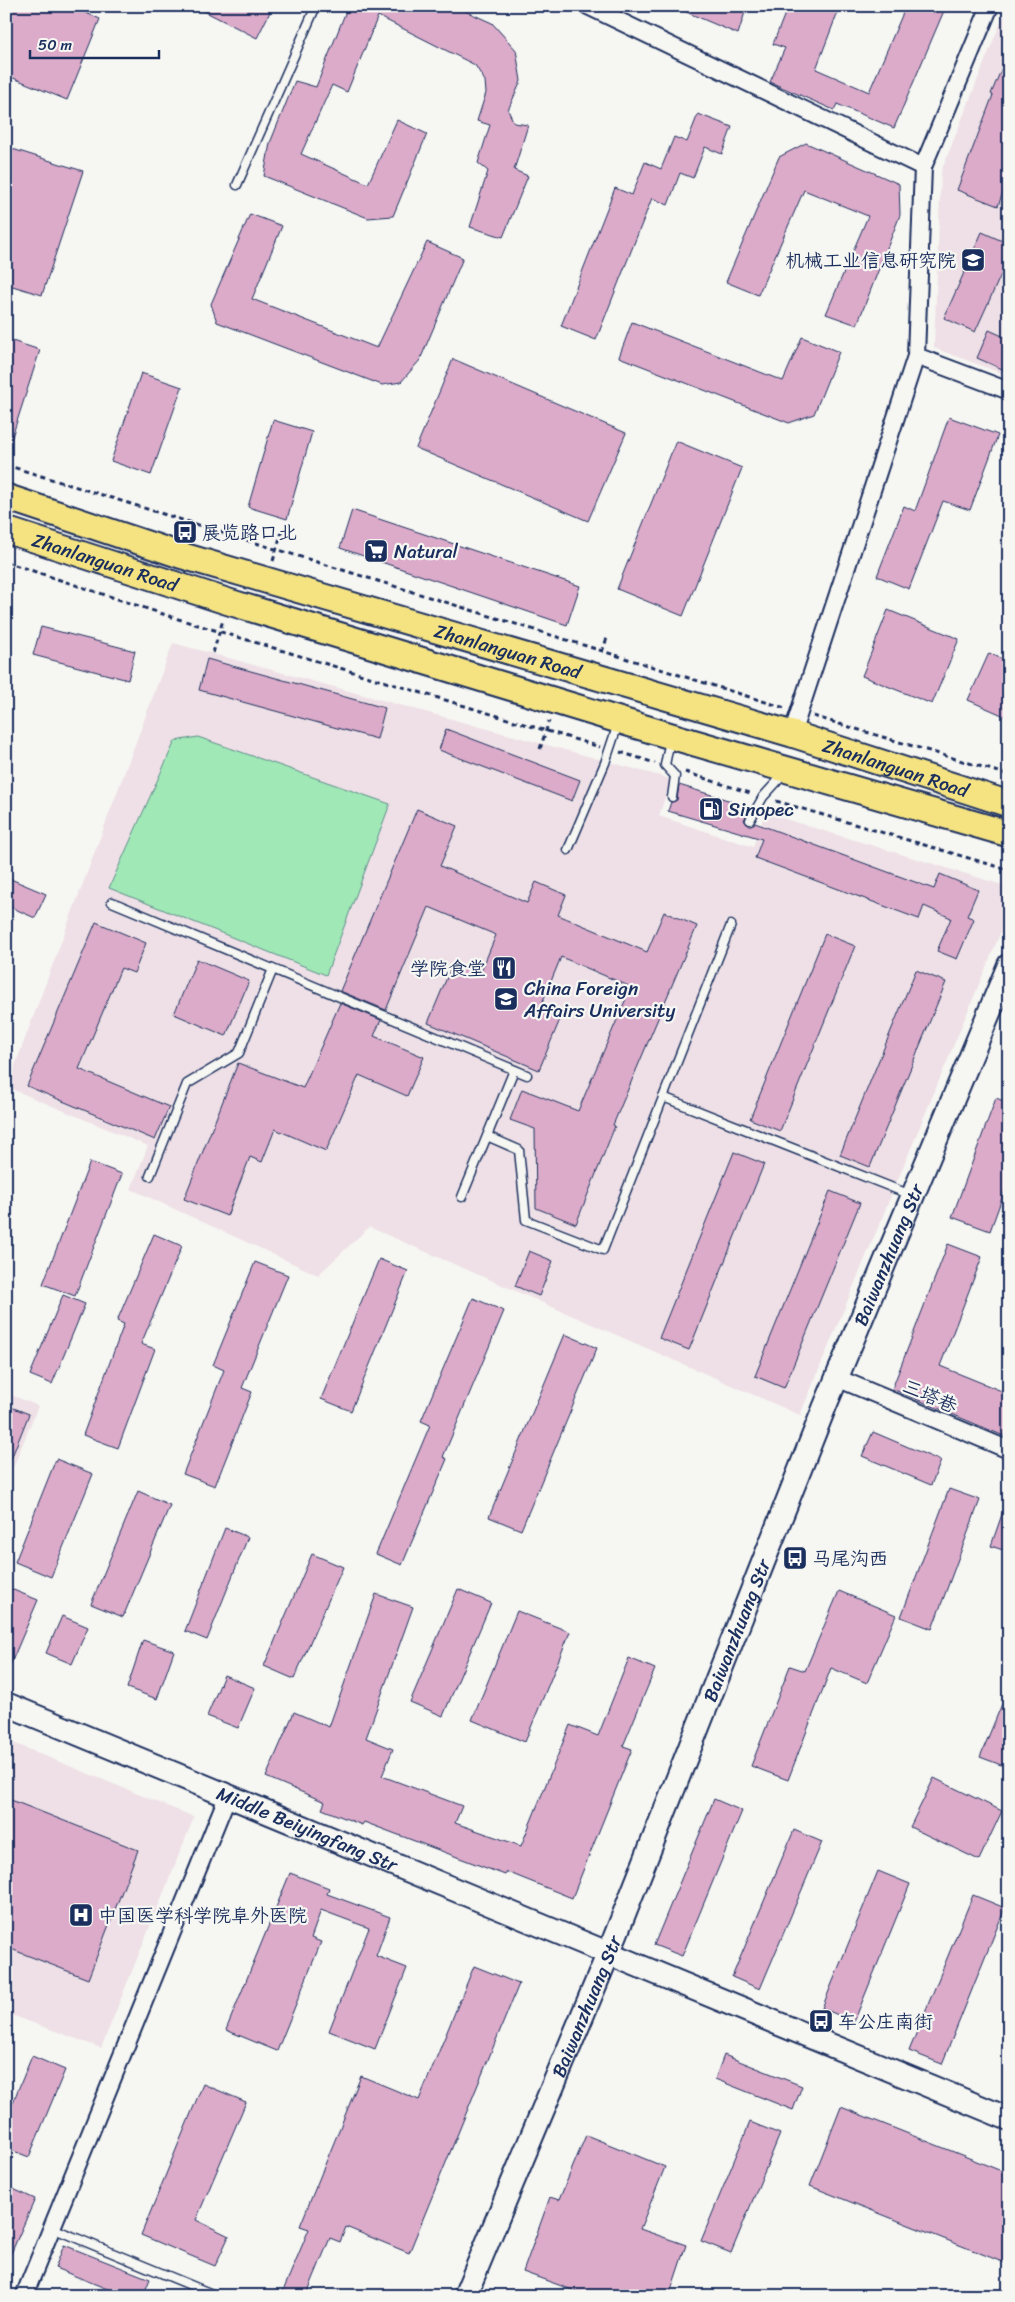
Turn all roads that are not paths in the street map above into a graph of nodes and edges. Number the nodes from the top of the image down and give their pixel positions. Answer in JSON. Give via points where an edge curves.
{"nodes":[{"id":1,"x":316,"y":6,"type":"edge"},
{"id":2,"x":588,"y":6,"type":"edge"},
{"id":3,"x":990,"y":6,"type":"edge"},
{"id":4,"x":923,"y":167,"type":"junction"},
{"id":5,"x":237,"y":184,"type":"dead end"},
{"id":6,"x":916,"y":356,"type":"junction"},
{"id":7,"x":1009,"y":391,"type":"edge"},
{"id":8,"x":6,"y":497,"type":"edge"},
{"id":9,"x":6,"y":530,"type":"edge"},
{"id":10,"x":619,"y":720,"type":"junction"},
{"id":11,"x":796,"y":723,"type":"junction"},
{"id":12,"x":671,"y":736,"type":"junction"},
{"id":13,"x":789,"y":770,"type":"junction"},
{"id":14,"x":672,"y":797,"type":"dead end"},
{"id":15,"x":1009,"y":804,"type":"edge"},
{"id":16,"x":750,"y":820,"type":"dead end"},
{"id":17,"x":1009,"y":834,"type":"edge"},
{"id":18,"x":568,"y":850,"type":"dead end"},
{"id":19,"x":112,"y":902,"type":"dead end"},
{"id":20,"x":730,"y":925,"type":"dead end"},
{"id":21,"x":1009,"y":965,"type":"edge"},
{"id":22,"x":274,"y":969,"type":"junction"},
{"id":23,"x":514,"y":1070,"type":"junction"},
{"id":24,"x":527,"y":1075,"type":"dead end"},
{"id":25,"x":663,"y":1097,"type":"junction"},
{"id":26,"x":487,"y":1136,"type":"junction"},
{"id":27,"x":150,"y":1176,"type":"dead end"},
{"id":28,"x":912,"y":1196,"type":"junction"},
{"id":29,"x":462,"y":1197,"type":"dead end"},
{"id":30,"x":837,"y":1378,"type":"junction"},
{"id":31,"x":1009,"y":1450,"type":"edge"},
{"id":32,"x":6,"y":1704,"type":"edge"},
{"id":33,"x":228,"y":1795,"type":"junction"},
{"id":34,"x":609,"y":1952,"type":"junction"},
{"id":35,"x":1009,"y":2119,"type":"edge"},
{"id":36,"x":52,"y":2228,"type":"junction"},
{"id":37,"x":24,"y":2296,"type":"edge"},
{"id":38,"x":217,"y":2296,"type":"edge"},
{"id":39,"x":465,"y":2296,"type":"edge"}],
"edges":[{"from":1,"to":5,"type":"lane"},
{"from":2,"to":4,"type":"street"},
{"from":3,"to":4,"type":"street"},
{"from":4,"to":6,"type":"street"},
{"from":6,"to":7,"type":"street"},
{"from":6,"to":11,"type":"street"},
{"from":8,"to":11,"type":"main road","name":"Zhanlanguan Road","via":[[180,555]]},
{"from":9,"to":10,"type":"main road","name":"Zhanlanguan Road","via":[[229,602]]},
{"from":10,"to":12,"type":"main road","name":"Zhanlanguan Road"},
{"from":10,"to":18,"type":"lane"},
{"from":11,"to":15,"type":"main road","name":"Zhanlanguan Road"},
{"from":12,"to":13,"type":"main road","name":"Zhanlanguan Road"},
{"from":12,"to":14,"type":"lane","via":[[665,765],[675,776]]},
{"from":13,"to":16,"type":"lane","via":[[763,797]]},
{"from":13,"to":17,"type":"main road","name":"Zhanlanguan Road"},
{"from":19,"to":22,"type":"lane"},
{"from":20,"to":25,"type":"lane"},
{"from":21,"to":28,"type":"main road","name":"Baiwanzhuang Str"},
{"from":22,"to":23,"type":"lane"},
{"from":22,"to":27,"type":"lane","via":[[239,1053],[187,1084]]},
{"from":23,"to":24,"type":"lane"},
{"from":23,"to":26,"type":"lane"},
{"from":25,"to":26,"type":"lane","via":[[603,1250],[526,1220],[519,1150]]},
{"from":25,"to":28,"type":"lane"},
{"from":26,"to":29,"type":"lane"},
{"from":28,"to":30,"type":"main road","name":"Baiwanzhuang Str"},
{"from":30,"to":31,"type":"street","name":"三塔巷"},
{"from":30,"to":34,"type":"main road","name":"Baiwanzhuang Str"},
{"from":32,"to":33,"type":"main road","name":"Middle Beiyingfang Str"},
{"from":33,"to":34,"type":"main road","name":"Middle Beiyingfang Str"},
{"from":33,"to":36,"type":"street"},
{"from":34,"to":35,"type":"main road","name":"Middle Beiyingfang Str"},
{"from":34,"to":39,"type":"main road","name":"Baiwanzhuang Str"},
{"from":36,"to":37,"type":"street"},
{"from":36,"to":38,"type":"lane"}]}
